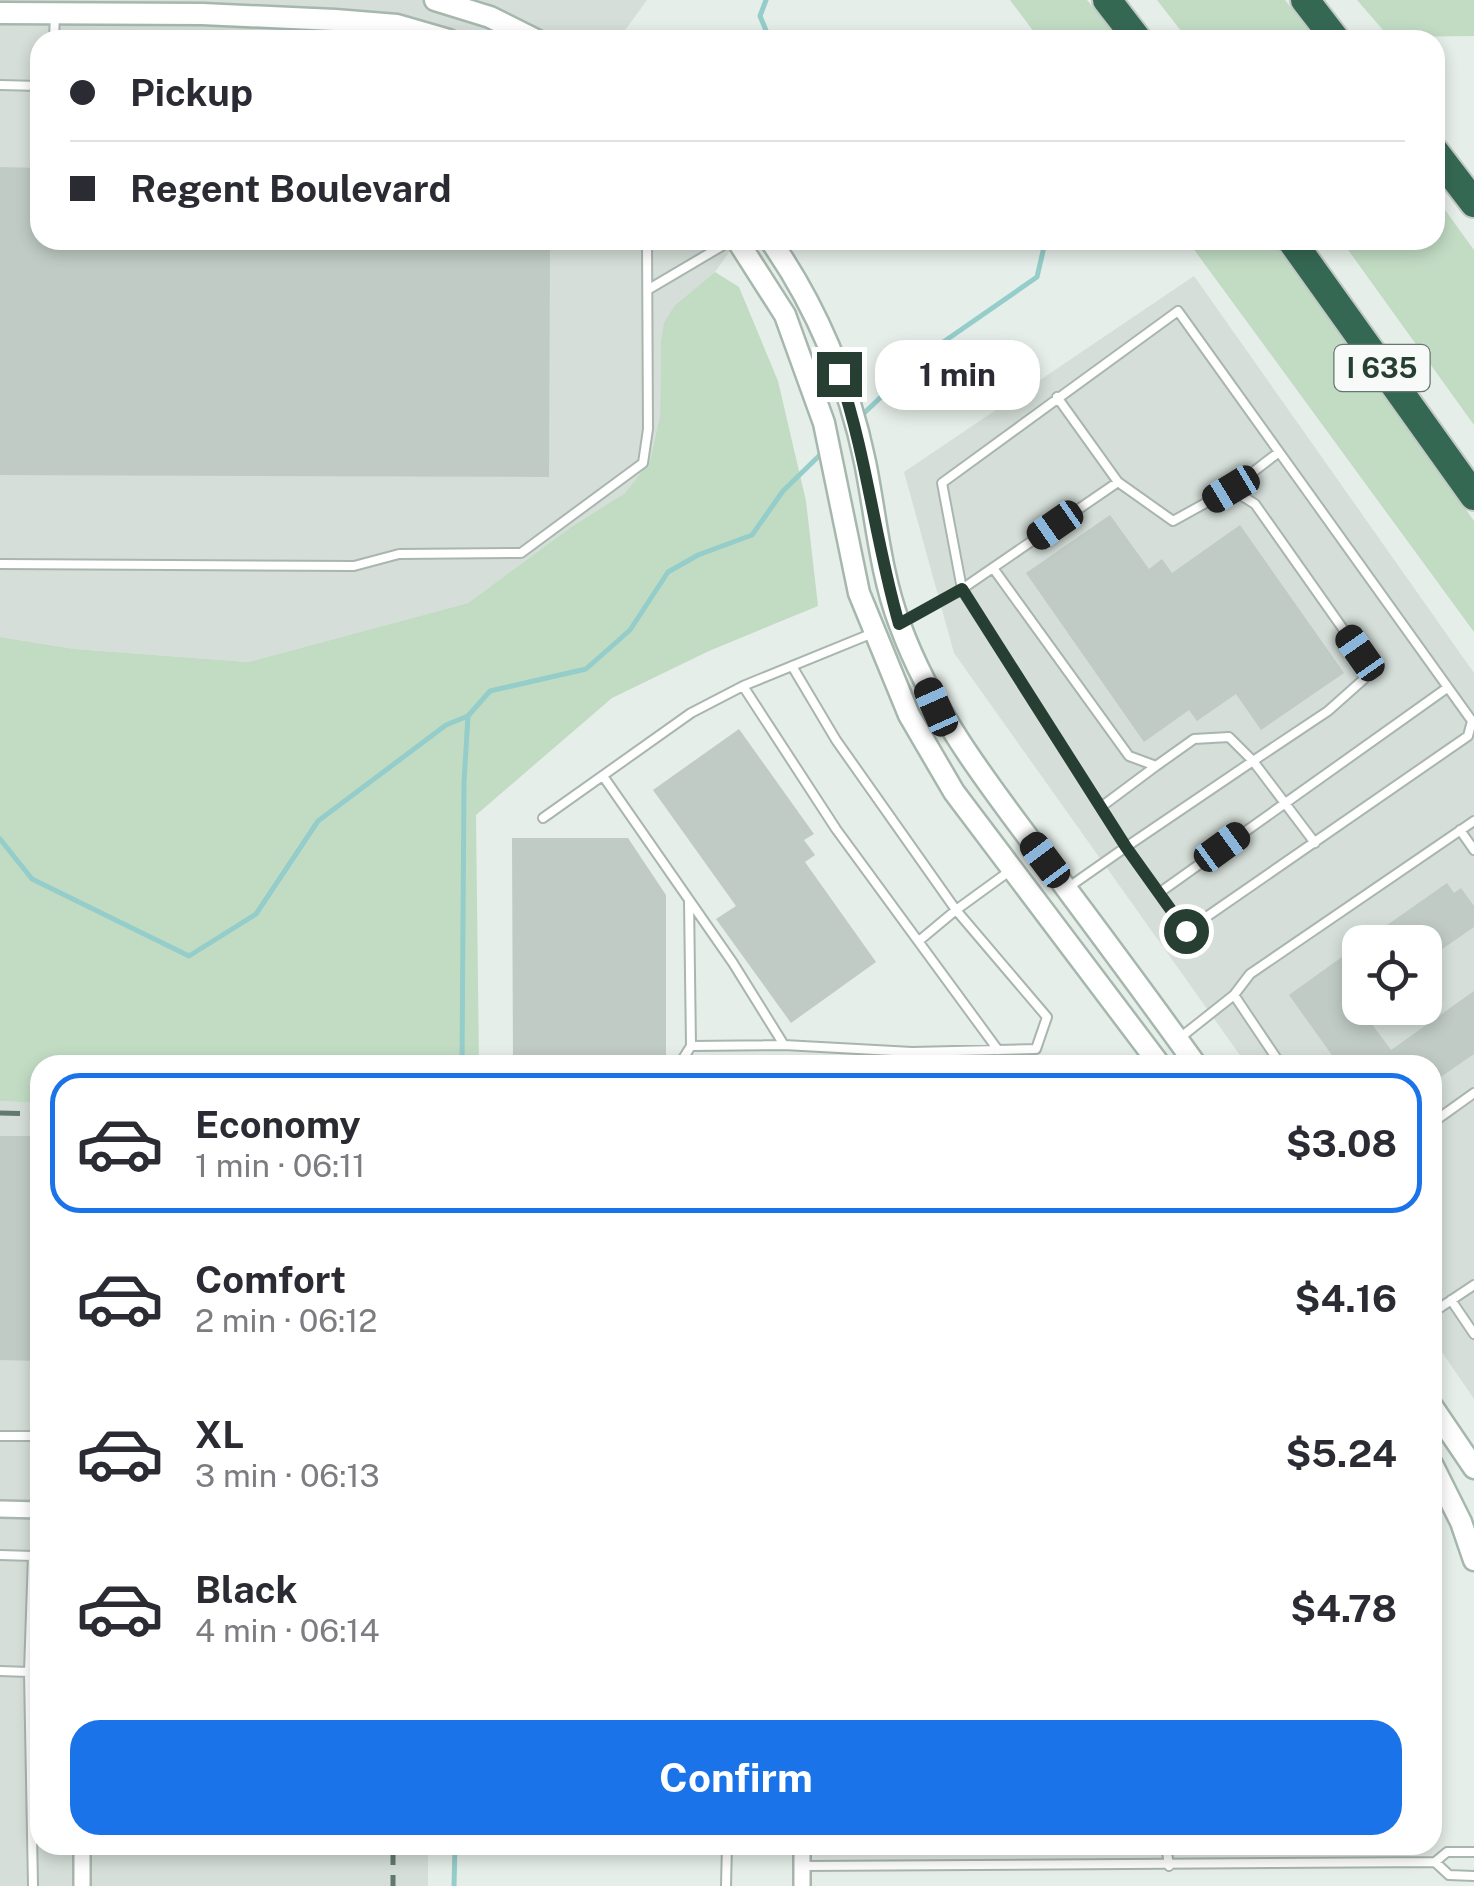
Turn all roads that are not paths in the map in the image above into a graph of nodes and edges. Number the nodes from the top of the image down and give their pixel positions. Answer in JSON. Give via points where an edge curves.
{"nodes":[{"id":1,"x":435,"y":0,"type":"edge"},
{"id":2,"x":1107,"y":0,"type":"edge"},
{"id":3,"x":1305,"y":0,"type":"edge"},
{"id":4,"x":493,"y":8,"type":"edge"},
{"id":5,"x":0,"y":13,"type":"edge"},
{"id":6,"x":55,"y":14,"type":"junction"},
{"id":7,"x":54,"y":30,"type":"edge"},
{"id":8,"x":415,"y":30,"type":"edge"},
{"id":9,"x":523,"y":30,"type":"edge"},
{"id":10,"x":1130,"y":30,"type":"edge"},
{"id":11,"x":1328,"y":30,"type":"edge"},
{"id":12,"x":0,"y":86,"type":"edge"},
{"id":13,"x":30,"y":86,"type":"edge"},
{"id":14,"x":1445,"y":165,"type":"edge"},
{"id":15,"x":1474,"y":203,"type":"edge"},
{"id":16,"x":648,"y":250,"type":"edge"},
{"id":17,"x":717,"y":250,"type":"edge"},
{"id":18,"x":741,"y":250,"type":"edge"},
{"id":19,"x":777,"y":250,"type":"edge"},
{"id":20,"x":1298,"y":250,"type":"edge"},
{"id":21,"x":649,"y":289,"type":"junction"},
{"id":22,"x":1057,"y":397,"type":"junction"},
{"id":23,"x":1279,"y":452,"type":"junction"},
{"id":24,"x":1118,"y":482,"type":"junction"},
{"id":25,"x":1231,"y":489,"type":"junction"},
{"id":26,"x":1474,"y":496,"type":"edge"},
{"id":27,"x":0,"y":564,"type":"edge"},
{"id":28,"x":993,"y":568,"type":"junction"},
{"id":29,"x":962,"y":589,"type":"junction"},
{"id":30,"x":899,"y":624,"type":"junction"},
{"id":31,"x":872,"y":633,"type":"junction"},
{"id":32,"x":792,"y":666,"type":"junction"},
{"id":33,"x":742,"y":686,"type":"junction"},
{"id":34,"x":1448,"y":688,"type":"junction"},
{"id":35,"x":1253,"y":761,"type":"junction"},
{"id":36,"x":1156,"y":766,"type":"junction"},
{"id":37,"x":602,"y":776,"type":"junction"},
{"id":38,"x":1284,"y":802,"type":"junction"},
{"id":39,"x":1101,"y":806,"type":"junction"},
{"id":40,"x":543,"y":818,"type":"dead end"},
{"id":41,"x":1474,"y":820,"type":"edge"},
{"id":42,"x":1460,"y":830,"type":"junction"},
{"id":43,"x":1315,"y":843,"type":"junction"},
{"id":44,"x":1126,"y":847,"type":"junction"},
{"id":45,"x":1474,"y":850,"type":"edge"},
{"id":46,"x":1012,"y":870,"type":"junction"},
{"id":47,"x":1066,"y":889,"type":"junction"},
{"id":48,"x":1159,"y":893,"type":"junction"},
{"id":49,"x":689,"y":900,"type":"junction"},
{"id":50,"x":956,"y":910,"type":"junction"},
{"id":51,"x":920,"y":940,"type":"junction"},
{"id":52,"x":1234,"y":995,"type":"junction"},
{"id":53,"x":1178,"y":1040,"type":"junction"},
{"id":54,"x":691,"y":1046,"type":"junction"},
{"id":55,"x":784,"y":1046,"type":"junction"},
{"id":56,"x":998,"y":1050,"type":"junction"},
{"id":57,"x":685,"y":1055,"type":"edge"},
{"id":58,"x":1147,"y":1055,"type":"edge"},
{"id":59,"x":1160,"y":1055,"type":"edge"},
{"id":60,"x":1189,"y":1055,"type":"edge"},
{"id":61,"x":1274,"y":1055,"type":"edge"},
{"id":62,"x":1474,"y":1094,"type":"edge"},
{"id":63,"x":1442,"y":1116,"type":"edge"},
{"id":64,"x":1474,"y":1285,"type":"edge"},
{"id":65,"x":1451,"y":1300,"type":"junction"},
{"id":66,"x":1442,"y":1306,"type":"edge"},
{"id":67,"x":1474,"y":1334,"type":"edge"},
{"id":68,"x":1442,"y":1421,"type":"edge"},
{"id":69,"x":0,"y":1436,"type":"edge"},
{"id":70,"x":30,"y":1436,"type":"edge"},
{"id":71,"x":1474,"y":1468,"type":"edge"},
{"id":72,"x":1442,"y":1484,"type":"edge"},
{"id":73,"x":0,"y":1510,"type":"edge"},
{"id":74,"x":30,"y":1510,"type":"edge"},
{"id":75,"x":0,"y":1555,"type":"edge"},
{"id":76,"x":30,"y":1556,"type":"edge"},
{"id":77,"x":1474,"y":1560,"type":"edge"},
{"id":78,"x":30,"y":1643,"type":"edge"},
{"id":79,"x":0,"y":1671,"type":"edge"},
{"id":80,"x":29,"y":1672,"type":"junction"},
{"id":81,"x":30,"y":1726,"type":"edge"},
{"id":82,"x":1474,"y":1852,"type":"edge"},
{"id":83,"x":32,"y":1855,"type":"edge"},
{"id":84,"x":82,"y":1855,"type":"edge"},
{"id":85,"x":727,"y":1855,"type":"edge"},
{"id":86,"x":802,"y":1855,"type":"edge"},
{"id":87,"x":1167,"y":1855,"type":"edge"},
{"id":88,"x":1434,"y":1862,"type":"junction"},
{"id":89,"x":802,"y":1866,"type":"junction"},
{"id":90,"x":1169,"y":1866,"type":"junction"},
{"id":91,"x":1474,"y":1876,"type":"edge"},
{"id":92,"x":33,"y":1886,"type":"edge"},
{"id":93,"x":82,"y":1886,"type":"edge"},
{"id":94,"x":726,"y":1886,"type":"edge"},
{"id":95,"x":802,"y":1886,"type":"edge"}],
"edges":[{"from":1,"to":4,"type":"street"},
{"from":2,"to":10,"type":"highway"},
{"from":3,"to":11,"type":"highway"},
{"from":4,"to":9,"type":"street"},
{"from":5,"to":6,"type":"street"},
{"from":6,"to":7,"type":"lane"},
{"from":6,"to":8,"type":"street","via":[[335,20]]},
{"from":12,"to":13,"type":"lane"},
{"from":14,"to":15,"type":"highway"},
{"from":16,"to":21,"type":"lane"},
{"from":17,"to":21,"type":"lane"},
{"from":18,"to":31,"type":"street","via":[[785,315],[824,423]]},
{"from":19,"to":30,"type":"street","via":[[832,353],[852,411]]},
{"from":20,"to":26,"type":"highway","number":"I 635"},
{"from":21,"to":27,"type":"lane","via":[[643,463],[521,553],[399,554],[354,566]]},
{"from":22,"to":23,"type":"lane","via":[[1178,311]]},
{"from":22,"to":24,"type":"lane"},
{"from":22,"to":29,"type":"lane","via":[[942,483]]},
{"from":23,"to":25,"type":"lane"},
{"from":23,"to":34,"type":"lane"},
{"from":24,"to":25,"type":"lane","via":[[1173,522]]},
{"from":24,"to":28,"type":"lane"},
{"from":25,"to":35,"type":"lane","via":[[1255,504],[1360,653],[1364,679]]},
{"from":28,"to":29,"type":"lane"},
{"from":28,"to":36,"type":"lane","via":[[1129,756]]},
{"from":29,"to":30,"type":"lane"},
{"from":29,"to":39,"type":"lane"},
{"from":30,"to":47,"type":"street","via":[[936,707]]},
{"from":31,"to":32,"type":"lane"},
{"from":31,"to":46,"type":"street","via":[[954,792]]},
{"from":32,"to":33,"type":"lane"},
{"from":32,"to":50,"type":"lane"},
{"from":33,"to":37,"type":"lane"},
{"from":33,"to":51,"type":"lane","via":[[836,829]]},
{"from":34,"to":38,"type":"lane"},
{"from":34,"to":43,"type":"lane","via":[[1472,722],[1468,736]]},
{"from":35,"to":36,"type":"lane","via":[[1229,737],[1194,739]]},
{"from":35,"to":38,"type":"lane"},
{"from":35,"to":44,"type":"lane"},
{"from":36,"to":39,"type":"lane"},
{"from":37,"to":40,"type":"lane"},
{"from":37,"to":49,"type":"lane"},
{"from":38,"to":43,"type":"lane"},
{"from":38,"to":48,"type":"lane"},
{"from":39,"to":44,"type":"lane"},
{"from":41,"to":42,"type":"lane"},
{"from":42,"to":45,"type":"lane"},
{"from":42,"to":52,"type":"lane","via":[[1250,974]]},
{"from":43,"to":48,"type":"lane","via":[[1186,931]]},
{"from":44,"to":47,"type":"lane"},
{"from":44,"to":48,"type":"lane"},
{"from":46,"to":50,"type":"lane"},
{"from":46,"to":58,"type":"street"},
{"from":47,"to":53,"type":"street"},
{"from":49,"to":54,"type":"lane"},
{"from":49,"to":55,"type":"lane"},
{"from":50,"to":51,"type":"lane"},
{"from":50,"to":56,"type":"lane","via":[[1047,1017],[1036,1049]]},
{"from":51,"to":56,"type":"lane"},
{"from":52,"to":53,"type":"lane"},
{"from":52,"to":61,"type":"lane"},
{"from":53,"to":59,"type":"street"},
{"from":53,"to":60,"type":"street"},
{"from":54,"to":55,"type":"lane"},
{"from":54,"to":57,"type":"lane"},
{"from":55,"to":56,"type":"lane"},
{"from":62,"to":63,"type":"lane"},
{"from":64,"to":65,"type":"lane"},
{"from":65,"to":66,"type":"lane"},
{"from":65,"to":67,"type":"lane"},
{"from":68,"to":71,"type":"street"},
{"from":69,"to":70,"type":"lane"},
{"from":72,"to":77,"type":"street"},
{"from":73,"to":74,"type":"street"},
{"from":75,"to":76,"type":"lane"},
{"from":78,"to":80,"type":"lane"},
{"from":79,"to":80,"type":"lane"},
{"from":80,"to":81,"type":"lane"},
{"from":82,"to":88,"type":"lane","via":[[1447,1852]]},
{"from":83,"to":92,"type":"lane"},
{"from":84,"to":93,"type":"street"},
{"from":85,"to":94,"type":"lane"},
{"from":86,"to":89,"type":"street"},
{"from":87,"to":90,"type":"lane"},
{"from":88,"to":90,"type":"lane"},
{"from":88,"to":91,"type":"lane","via":[[1449,1876]]},
{"from":89,"to":90,"type":"lane"},
{"from":89,"to":95,"type":"street"}]}
